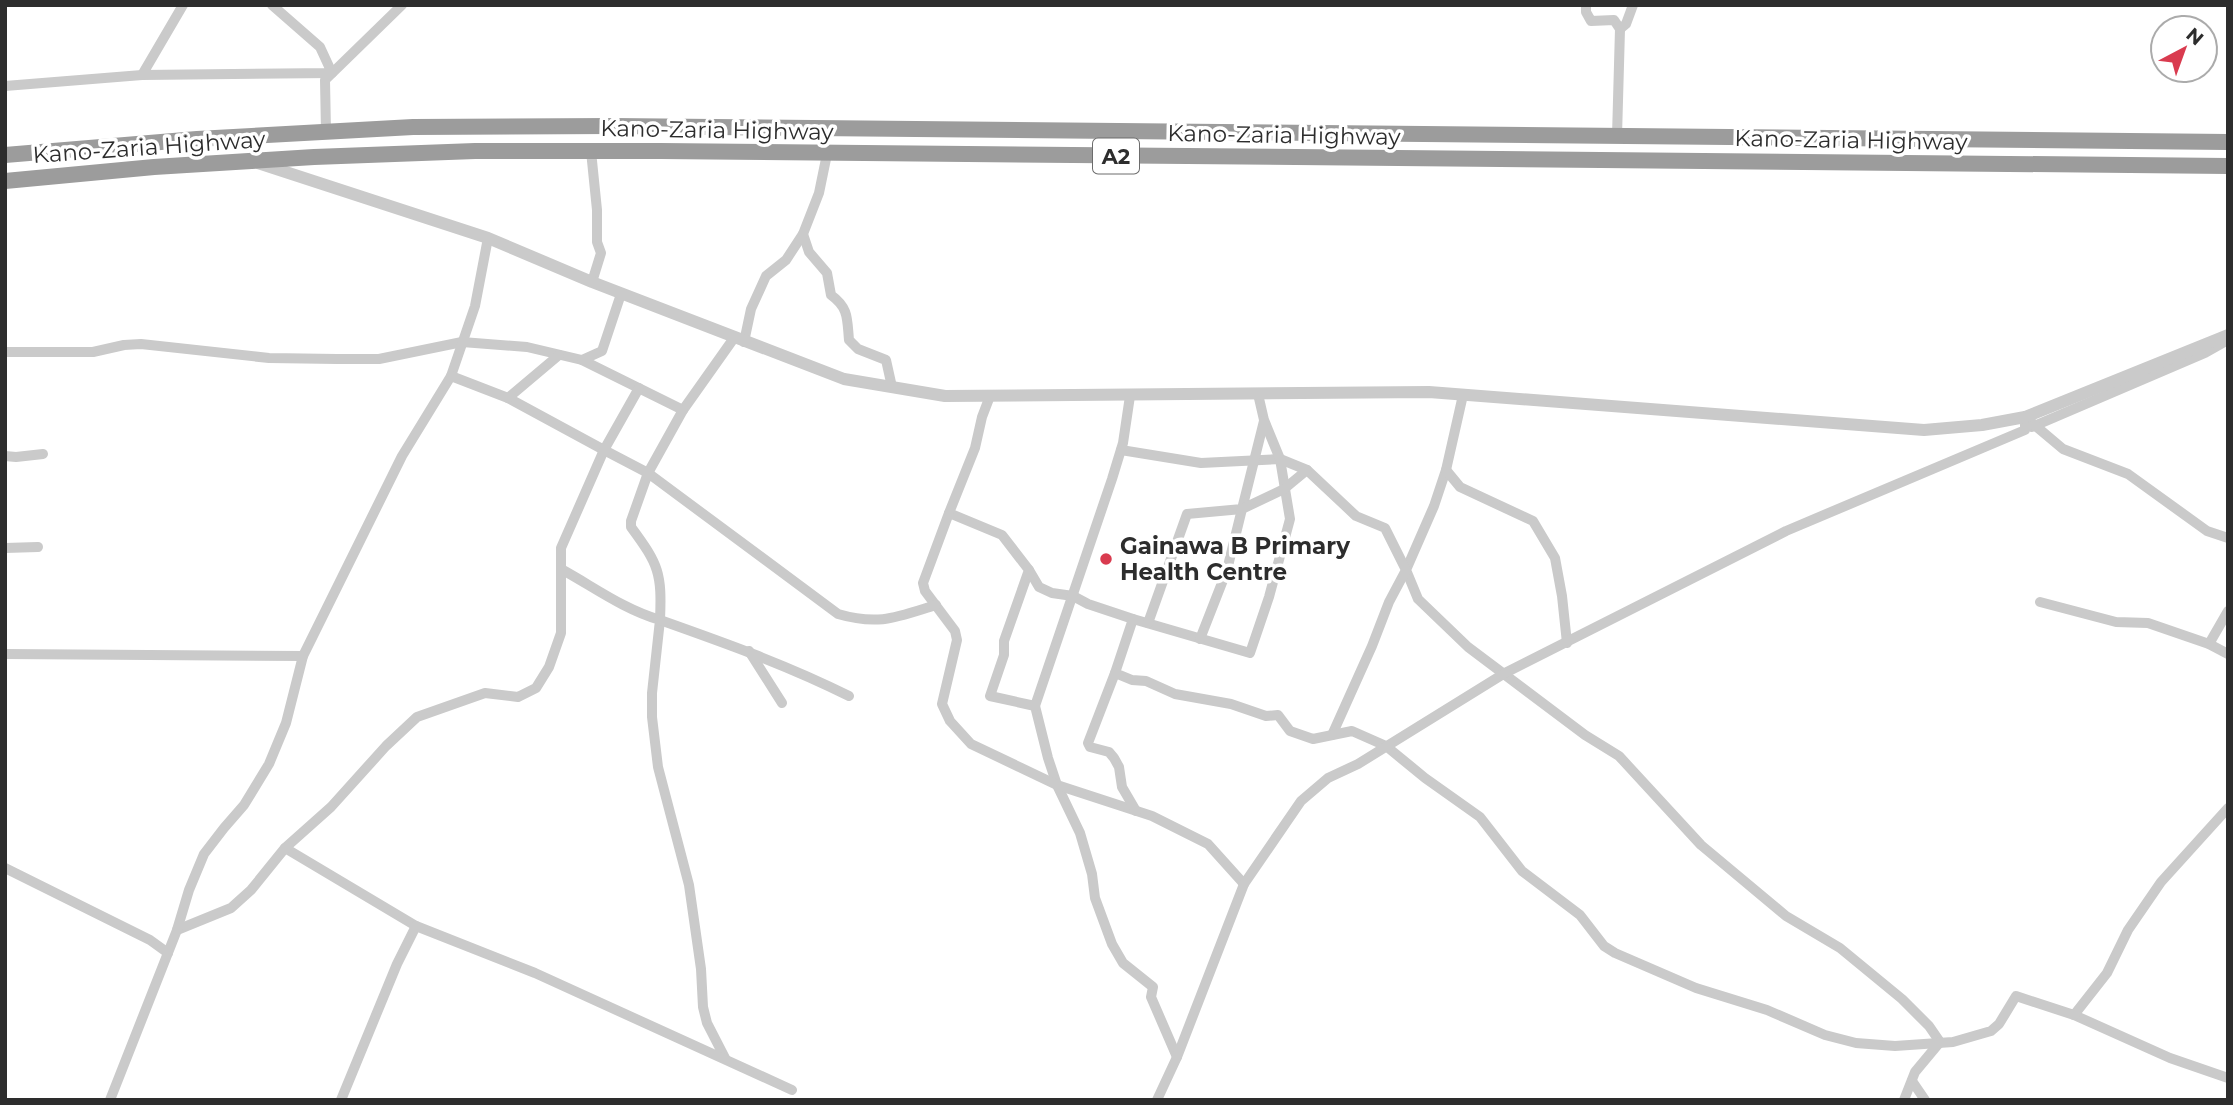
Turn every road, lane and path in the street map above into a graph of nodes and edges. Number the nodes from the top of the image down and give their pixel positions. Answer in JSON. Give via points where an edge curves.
{"nodes":[{"id":1,"x":183,"y":5,"type":"edge"},
{"id":2,"x":272,"y":5,"type":"edge"},
{"id":3,"x":402,"y":5,"type":"edge"},
{"id":4,"x":1586,"y":5,"type":"edge"},
{"id":5,"x":1633,"y":5,"type":"edge"},
{"id":6,"x":1620,"y":29,"type":"junction"},
{"id":7,"x":332,"y":73,"type":"junction"},
{"id":8,"x":142,"y":75,"type":"junction"},
{"id":9,"x":5,"y":86,"type":"edge"},
{"id":10,"x":326,"y":132,"type":"junction"},
{"id":11,"x":1617,"y":136,"type":"junction"},
{"id":12,"x":2228,"y":142,"type":"edge"},
{"id":13,"x":591,"y":151,"type":"junction"},
{"id":14,"x":827,"y":153,"type":"junction"},
{"id":15,"x":5,"y":155,"type":"edge"},
{"id":16,"x":258,"y":162,"type":"junction"},
{"id":17,"x":2228,"y":166,"type":"edge"},
{"id":18,"x":5,"y":181,"type":"edge"},
{"id":19,"x":803,"y":234,"type":"junction"},
{"id":20,"x":488,"y":239,"type":"junction"},
{"id":21,"x":592,"y":282,"type":"junction"},
{"id":22,"x":621,"y":294,"type":"junction"},
{"id":23,"x":2228,"y":335,"type":"edge"},
{"id":24,"x":739,"y":340,"type":"junction"},
{"id":25,"x":2228,"y":340,"type":"edge"},
{"id":26,"x":462,"y":342,"type":"junction"},
{"id":27,"x":5,"y":352,"type":"edge"},
{"id":28,"x":559,"y":355,"type":"junction"},
{"id":29,"x":582,"y":360,"type":"junction"},
{"id":30,"x":451,"y":376,"type":"junction"},
{"id":31,"x":892,"y":387,"type":"junction"},
{"id":32,"x":639,"y":388,"type":"junction"},
{"id":33,"x":1258,"y":394,"type":"junction"},
{"id":34,"x":1463,"y":394,"type":"junction"},
{"id":35,"x":990,"y":396,"type":"junction"},
{"id":36,"x":1130,"y":396,"type":"junction"},
{"id":37,"x":508,"y":398,"type":"junction"},
{"id":38,"x":683,"y":410,"type":"junction"},
{"id":39,"x":1264,"y":420,"type":"junction"},
{"id":40,"x":2028,"y":424,"type":"junction"},
{"id":41,"x":604,"y":450,"type":"junction"},
{"id":42,"x":1121,"y":450,"type":"junction"},
{"id":43,"x":43,"y":454,"type":"dead end"},
{"id":44,"x":5,"y":456,"type":"edge"},
{"id":45,"x":1280,"y":458,"type":"junction"},
{"id":46,"x":1254,"y":461,"type":"junction"},
{"id":47,"x":1307,"y":470,"type":"junction"},
{"id":48,"x":1446,"y":470,"type":"junction"},
{"id":49,"x":648,"y":473,"type":"junction"},
{"id":50,"x":1284,"y":489,"type":"junction"},
{"id":51,"x":1242,"y":509,"type":"junction"},
{"id":52,"x":949,"y":513,"type":"junction"},
{"id":53,"x":2228,"y":538,"type":"edge"},
{"id":54,"x":38,"y":547,"type":"dead end"},
{"id":55,"x":5,"y":548,"type":"edge"},
{"id":56,"x":561,"y":569,"type":"junction"},
{"id":57,"x":1029,"y":570,"type":"junction"},
{"id":58,"x":1406,"y":570,"type":"junction"},
{"id":59,"x":1073,"y":596,"type":"junction"},
{"id":60,"x":2040,"y":602,"type":"dead end"},
{"id":61,"x":936,"y":605,"type":"junction"},
{"id":62,"x":2228,"y":611,"type":"edge"},
{"id":63,"x":1133,"y":619,"type":"junction"},
{"id":64,"x":660,"y":620,"type":"junction"},
{"id":65,"x":1148,"y":624,"type":"junction"},
{"id":66,"x":1200,"y":639,"type":"junction"},
{"id":67,"x":1567,"y":643,"type":"junction"},
{"id":68,"x":2209,"y":644,"type":"junction"},
{"id":69,"x":749,"y":651,"type":"junction"},
{"id":70,"x":5,"y":654,"type":"edge"},
{"id":71,"x":2228,"y":654,"type":"edge"},
{"id":72,"x":303,"y":656,"type":"junction"},
{"id":73,"x":1115,"y":673,"type":"junction"},
{"id":74,"x":1506,"y":673,"type":"junction"},
{"id":75,"x":849,"y":695,"type":"dead end"},
{"id":76,"x":782,"y":703,"type":"dead end"},
{"id":77,"x":1035,"y":706,"type":"junction"},
{"id":78,"x":1332,"y":735,"type":"junction"},
{"id":79,"x":1386,"y":746,"type":"junction"},
{"id":80,"x":1057,"y":785,"type":"junction"},
{"id":81,"x":2228,"y":808,"type":"edge"},
{"id":82,"x":1136,"y":811,"type":"junction"},
{"id":83,"x":285,"y":848,"type":"junction"},
{"id":84,"x":5,"y":868,"type":"edge"},
{"id":85,"x":1244,"y":884,"type":"junction"},
{"id":86,"x":416,"y":926,"type":"junction"},
{"id":87,"x":177,"y":930,"type":"junction"},
{"id":88,"x":168,"y":953,"type":"junction"},
{"id":89,"x":2074,"y":1015,"type":"junction"},
{"id":90,"x":1940,"y":1042,"type":"junction"},
{"id":91,"x":1177,"y":1057,"type":"junction"},
{"id":92,"x":725,"y":1058,"type":"junction"},
{"id":93,"x":2228,"y":1078,"type":"edge"},
{"id":94,"x":1912,"y":1081,"type":"junction"},
{"id":95,"x":792,"y":1090,"type":"dead end"},
{"id":96,"x":110,"y":1100,"type":"edge"},
{"id":97,"x":341,"y":1100,"type":"edge"},
{"id":98,"x":1157,"y":1100,"type":"edge"},
{"id":99,"x":1904,"y":1100,"type":"edge"},
{"id":100,"x":1925,"y":1100,"type":"edge"}],
"edges":[{"from":1,"to":8,"type":"street"},
{"from":2,"to":7,"type":"street","via":[[320,47]]},
{"from":3,"to":7,"type":"street"},
{"from":4,"to":6,"type":"street","via":[[1591,21],[1614,20]]},
{"from":5,"to":6,"type":"street"},
{"from":6,"to":11,"type":"street"},
{"from":7,"to":8,"type":"street"},
{"from":7,"to":10,"type":"street","via":[[325,80]]},
{"from":8,"to":9,"type":"street"},
{"from":10,"to":11,"type":"highway","name":"Kano-Zaria Highway","number":"A2","via":[[613,126]]},
{"from":10,"to":15,"type":"highway","name":"Kano-Zaria Highway","number":"A2"},
{"from":11,"to":12,"type":"highway","name":"Kano-Zaria Highway","number":"A2"},
{"from":13,"to":14,"type":"highway","name":"Kano-Zaria Highway","number":"A2"},
{"from":13,"to":16,"type":"highway","name":"Kano-Zaria Highway","number":"A2"},
{"from":13,"to":21,"type":"street","via":[[601,253]]},
{"from":14,"to":17,"type":"highway","name":"Kano-Zaria Highway","number":"A2"},
{"from":14,"to":19,"type":"street"},
{"from":16,"to":18,"type":"highway","name":"Kano-Zaria Highway","number":"A2"},
{"from":16,"to":20,"type":"street"},
{"from":19,"to":24,"type":"street","via":[[786,260],[765,276]]},
{"from":19,"to":31,"type":"street","via":[[809,252],[827,273],[831,295],[842,303],[849,340],[858,349],[886,360]]},
{"from":20,"to":21,"type":"street"},
{"from":20,"to":26,"type":"street","via":[[480,287]]},
{"from":21,"to":22,"type":"street"},
{"from":22,"to":24,"type":"street"},
{"from":22,"to":29,"type":"street","via":[[602,351]]},
{"from":23,"to":40,"type":"street"},
{"from":24,"to":31,"type":"street","via":[[844,379]]},
{"from":24,"to":38,"type":"street"},
{"from":25,"to":40,"type":"street"},
{"from":26,"to":27,"type":"street","via":[[379,359],[269,358],[141,344],[93,352]]},
{"from":26,"to":28,"type":"street","via":[[527,347]]},
{"from":26,"to":30,"type":"street"},
{"from":28,"to":29,"type":"street"},
{"from":28,"to":37,"type":"street"},
{"from":29,"to":32,"type":"street"},
{"from":30,"to":37,"type":"street"},
{"from":30,"to":72,"type":"street","via":[[402,456]]},
{"from":31,"to":35,"type":"street","via":[[945,396]]},
{"from":32,"to":38,"type":"street"},
{"from":32,"to":41,"type":"street"},
{"from":33,"to":34,"type":"street"},
{"from":33,"to":36,"type":"street"},
{"from":33,"to":39,"type":"street"},
{"from":34,"to":40,"type":"street","via":[[1924,430]]},
{"from":34,"to":48,"type":"street"},
{"from":35,"to":36,"type":"street"},
{"from":35,"to":52,"type":"street"},
{"from":36,"to":42,"type":"street"},
{"from":37,"to":41,"type":"street"},
{"from":38,"to":49,"type":"street"},
{"from":39,"to":45,"type":"street"},
{"from":39,"to":46,"type":"street"},
{"from":40,"to":53,"type":"street","via":[[2063,449],[2128,474],[2207,531]]},
{"from":40,"to":67,"type":"street","via":[[1786,531]]},
{"from":41,"to":49,"type":"street"},
{"from":41,"to":56,"type":"street","via":[[561,548]]},
{"from":42,"to":46,"type":"street","via":[[1201,463]]},
{"from":42,"to":59,"type":"street"},
{"from":43,"to":44,"type":"street"},
{"from":45,"to":46,"type":"street"},
{"from":45,"to":47,"type":"street"},
{"from":45,"to":50,"type":"street"},
{"from":46,"to":51,"type":"street"},
{"from":47,"to":50,"type":"street"},
{"from":47,"to":58,"type":"street","via":[[1356,516],[1385,528]]},
{"from":48,"to":58,"type":"street"},
{"from":48,"to":67,"type":"street","via":[[1460,487],[1533,520],[1555,558]]},
{"from":49,"to":61,"type":"street","via":[[838,614],[886,621]]},
{"from":49,"to":64,"type":"street","via":[[631,527],[657,564],[662,588]]},
{"from":50,"to":51,"type":"street"},
{"from":50,"to":66,"type":"street","via":[[1290,519],[1250,653]]},
{"from":51,"to":65,"type":"street","via":[[1187,514]]},
{"from":51,"to":66,"type":"street","via":[[1227,570]]},
{"from":52,"to":57,"type":"street","via":[[1002,535]]},
{"from":52,"to":61,"type":"street","via":[[923,583]]},
{"from":54,"to":55,"type":"street"},
{"from":56,"to":64,"type":"street","via":[[627,608]]},
{"from":56,"to":83,"type":"street","via":[[561,633],[550,667],[537,688],[518,697],[485,693],[417,717]]},
{"from":57,"to":59,"type":"street","via":[[1039,587]]},
{"from":57,"to":77,"type":"street","via":[[990,696]]},
{"from":58,"to":74,"type":"street","via":[[1418,599],[1468,647]]},
{"from":58,"to":78,"type":"street"},
{"from":59,"to":63,"type":"street"},
{"from":59,"to":77,"type":"street"},
{"from":60,"to":68,"type":"street","via":[[2116,622],[2148,623]]},
{"from":61,"to":80,"type":"street","via":[[957,640],[942,704],[950,721],[971,744]]},
{"from":62,"to":68,"type":"street"},
{"from":63,"to":65,"type":"street"},
{"from":63,"to":73,"type":"street"},
{"from":64,"to":69,"type":"street"},
{"from":64,"to":92,"type":"street","via":[[652,693],[658,767],[689,886],[703,1007]]},
{"from":65,"to":66,"type":"street"},
{"from":67,"to":74,"type":"street"},
{"from":68,"to":71,"type":"street"},
{"from":69,"to":75,"type":"street"},
{"from":69,"to":76,"type":"street"},
{"from":70,"to":72,"type":"street"},
{"from":72,"to":87,"type":"street","via":[[286,723],[269,764],[244,805],[204,854]]},
{"from":73,"to":78,"type":"street","via":[[1175,695],[1278,715],[1290,731],[1313,739]]},
{"from":73,"to":82,"type":"street","via":[[1088,743],[1114,758],[1122,787]]},
{"from":74,"to":79,"type":"street"},
{"from":74,"to":90,"type":"street","via":[[1619,756],[1702,845],[1786,916],[1840,948],[1902,999]]},
{"from":77,"to":80,"type":"street"},
{"from":78,"to":79,"type":"street","via":[[1352,732]]},
{"from":79,"to":85,"type":"street","via":[[1328,778],[1301,801]]},
{"from":79,"to":90,"type":"street","via":[[1480,817],[1522,872],[1580,915],[1615,953],[1825,1035],[1878,1045]]},
{"from":80,"to":82,"type":"street"},
{"from":80,"to":91,"type":"street","via":[[1080,833],[1095,898],[1112,944],[1123,963],[1153,987],[1151,997]]},
{"from":81,"to":89,"type":"street","via":[[2161,883],[2107,973]]},
{"from":82,"to":85,"type":"street","via":[[1208,844]]},
{"from":83,"to":86,"type":"street"},
{"from":83,"to":87,"type":"street","via":[[231,908]]},
{"from":84,"to":88,"type":"street"},
{"from":85,"to":91,"type":"street"},
{"from":86,"to":92,"type":"street","via":[[535,973]]},
{"from":86,"to":97,"type":"street"},
{"from":87,"to":88,"type":"street"},
{"from":88,"to":96,"type":"street"},
{"from":89,"to":90,"type":"street","via":[[2016,996],[1992,1031]]},
{"from":89,"to":93,"type":"street"},
{"from":90,"to":94,"type":"street"},
{"from":91,"to":98,"type":"street"},
{"from":92,"to":95,"type":"street"},
{"from":94,"to":99,"type":"street"},
{"from":94,"to":100,"type":"street"}]}
